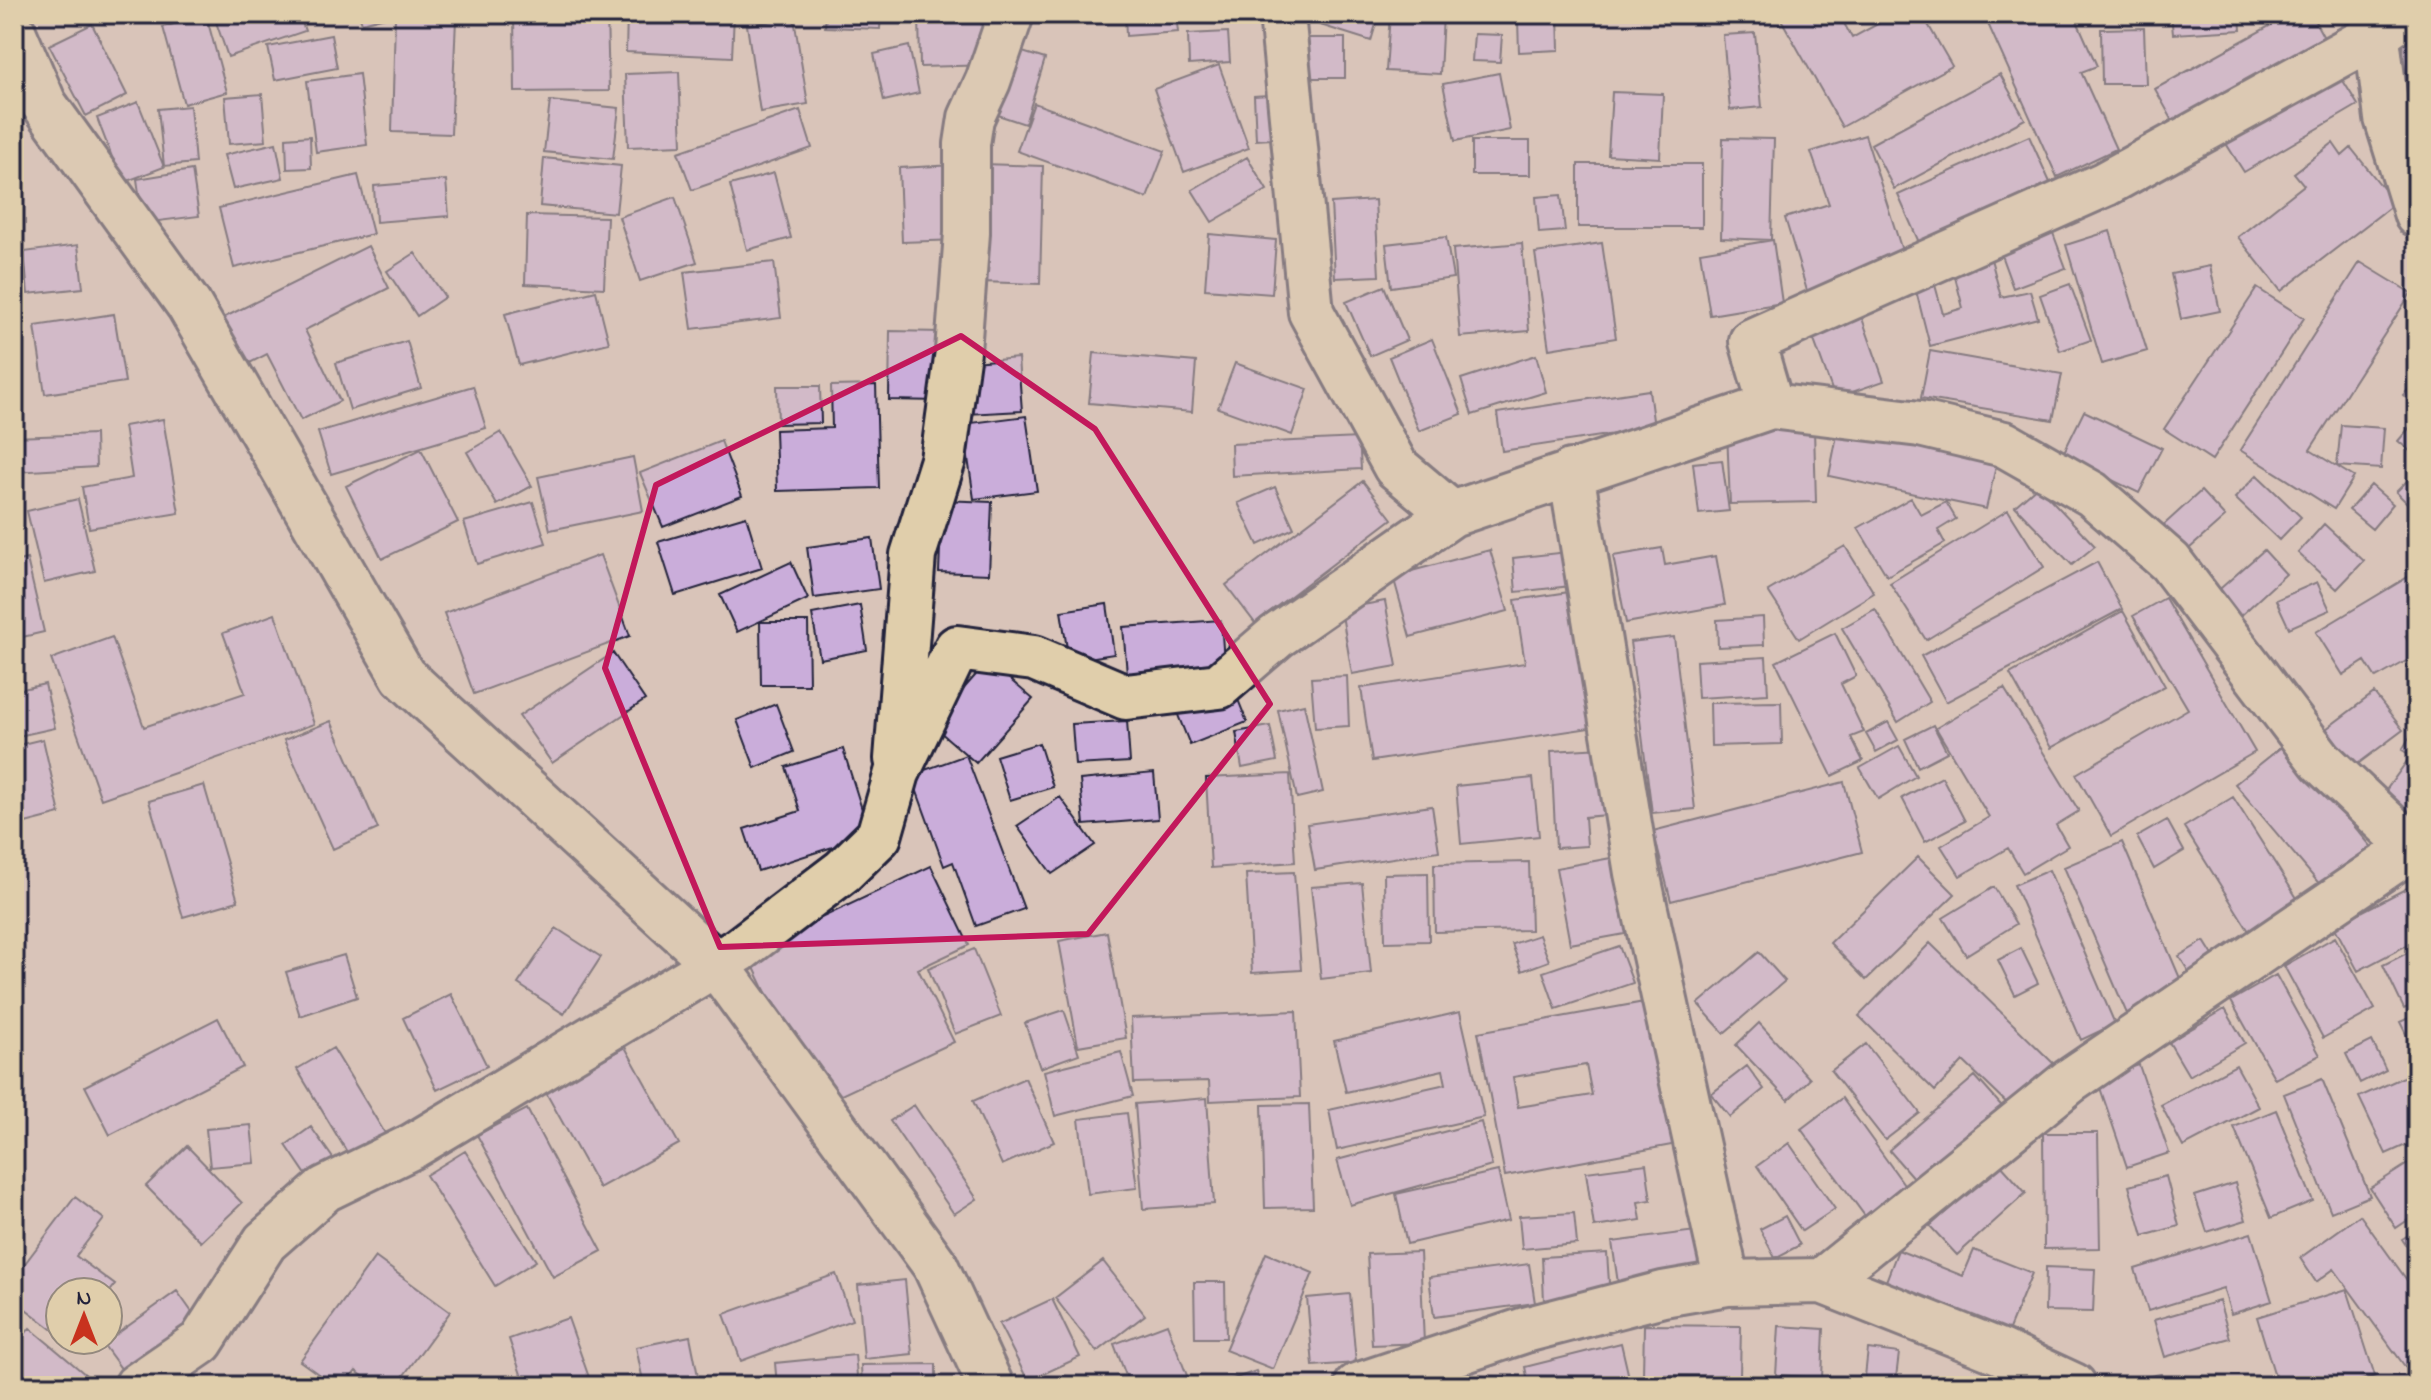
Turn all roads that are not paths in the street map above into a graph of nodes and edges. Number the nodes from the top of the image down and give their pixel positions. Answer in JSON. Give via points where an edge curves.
{"nodes":[{"id":1,"x":1011,"y":14,"type":"edge"},
{"id":2,"x":1282,"y":14,"type":"edge"},
{"id":3,"x":2385,"y":21,"type":"edge"},
{"id":4,"x":14,"y":34,"type":"edge"},
{"id":5,"x":2417,"y":215,"type":"edge"},
{"id":6,"x":1771,"y":406,"type":"junction"},
{"id":7,"x":1571,"y":472,"type":"junction"},
{"id":8,"x":1452,"y":514,"type":"junction"},
{"id":9,"x":897,"y":773,"type":"junction"},
{"id":10,"x":2414,"y":850,"type":"edge"},
{"id":11,"x":715,"y":963,"type":"junction"},
{"id":12,"x":1822,"y":1281,"type":"junction"},
{"id":13,"x":1727,"y":1283,"type":"junction"},
{"id":14,"x":137,"y":1386,"type":"edge"},
{"id":15,"x":991,"y":1386,"type":"edge"},
{"id":16,"x":1357,"y":1386,"type":"edge"},
{"id":17,"x":2074,"y":1386,"type":"edge"}],
"edges":[{"from":1,"to":9,"type":"street","via":[[971,118],[967,144],[958,351],[943,460],[913,555]]},
{"from":2,"to":8,"type":"street","via":[[1311,312],[1396,467]]},
{"from":3,"to":5,"type":"street","via":[[2387,118]]},
{"from":3,"to":6,"type":"street","via":[[2105,184],[1752,341]]},
{"from":4,"to":11,"type":"street","via":[[44,104],[189,305],[403,676]]},
{"from":6,"to":7,"type":"street"},
{"from":6,"to":10,"type":"street","via":[[1920,424],[2004,444],[2092,494],[2170,562],[2321,761]]},
{"from":7,"to":8,"type":"street"},
{"from":7,"to":13,"type":"street","via":[[1637,873]]},
{"from":8,"to":9,"type":"street","via":[[1277,636],[1219,686],[1126,697],[1034,658],[957,648]]},
{"from":9,"to":11,"type":"street","via":[[879,836],[843,871]]},
{"from":10,"to":12,"type":"street","via":[[2070,1081]]},
{"from":11,"to":14,"type":"street","via":[[413,1146],[325,1189],[265,1242],[201,1342]]},
{"from":11,"to":15,"type":"street","via":[[935,1265]]},
{"from":12,"to":13,"type":"street"},
{"from":12,"to":17,"type":"street"},
{"from":13,"to":16,"type":"street","via":[[1525,1330]]}]}
